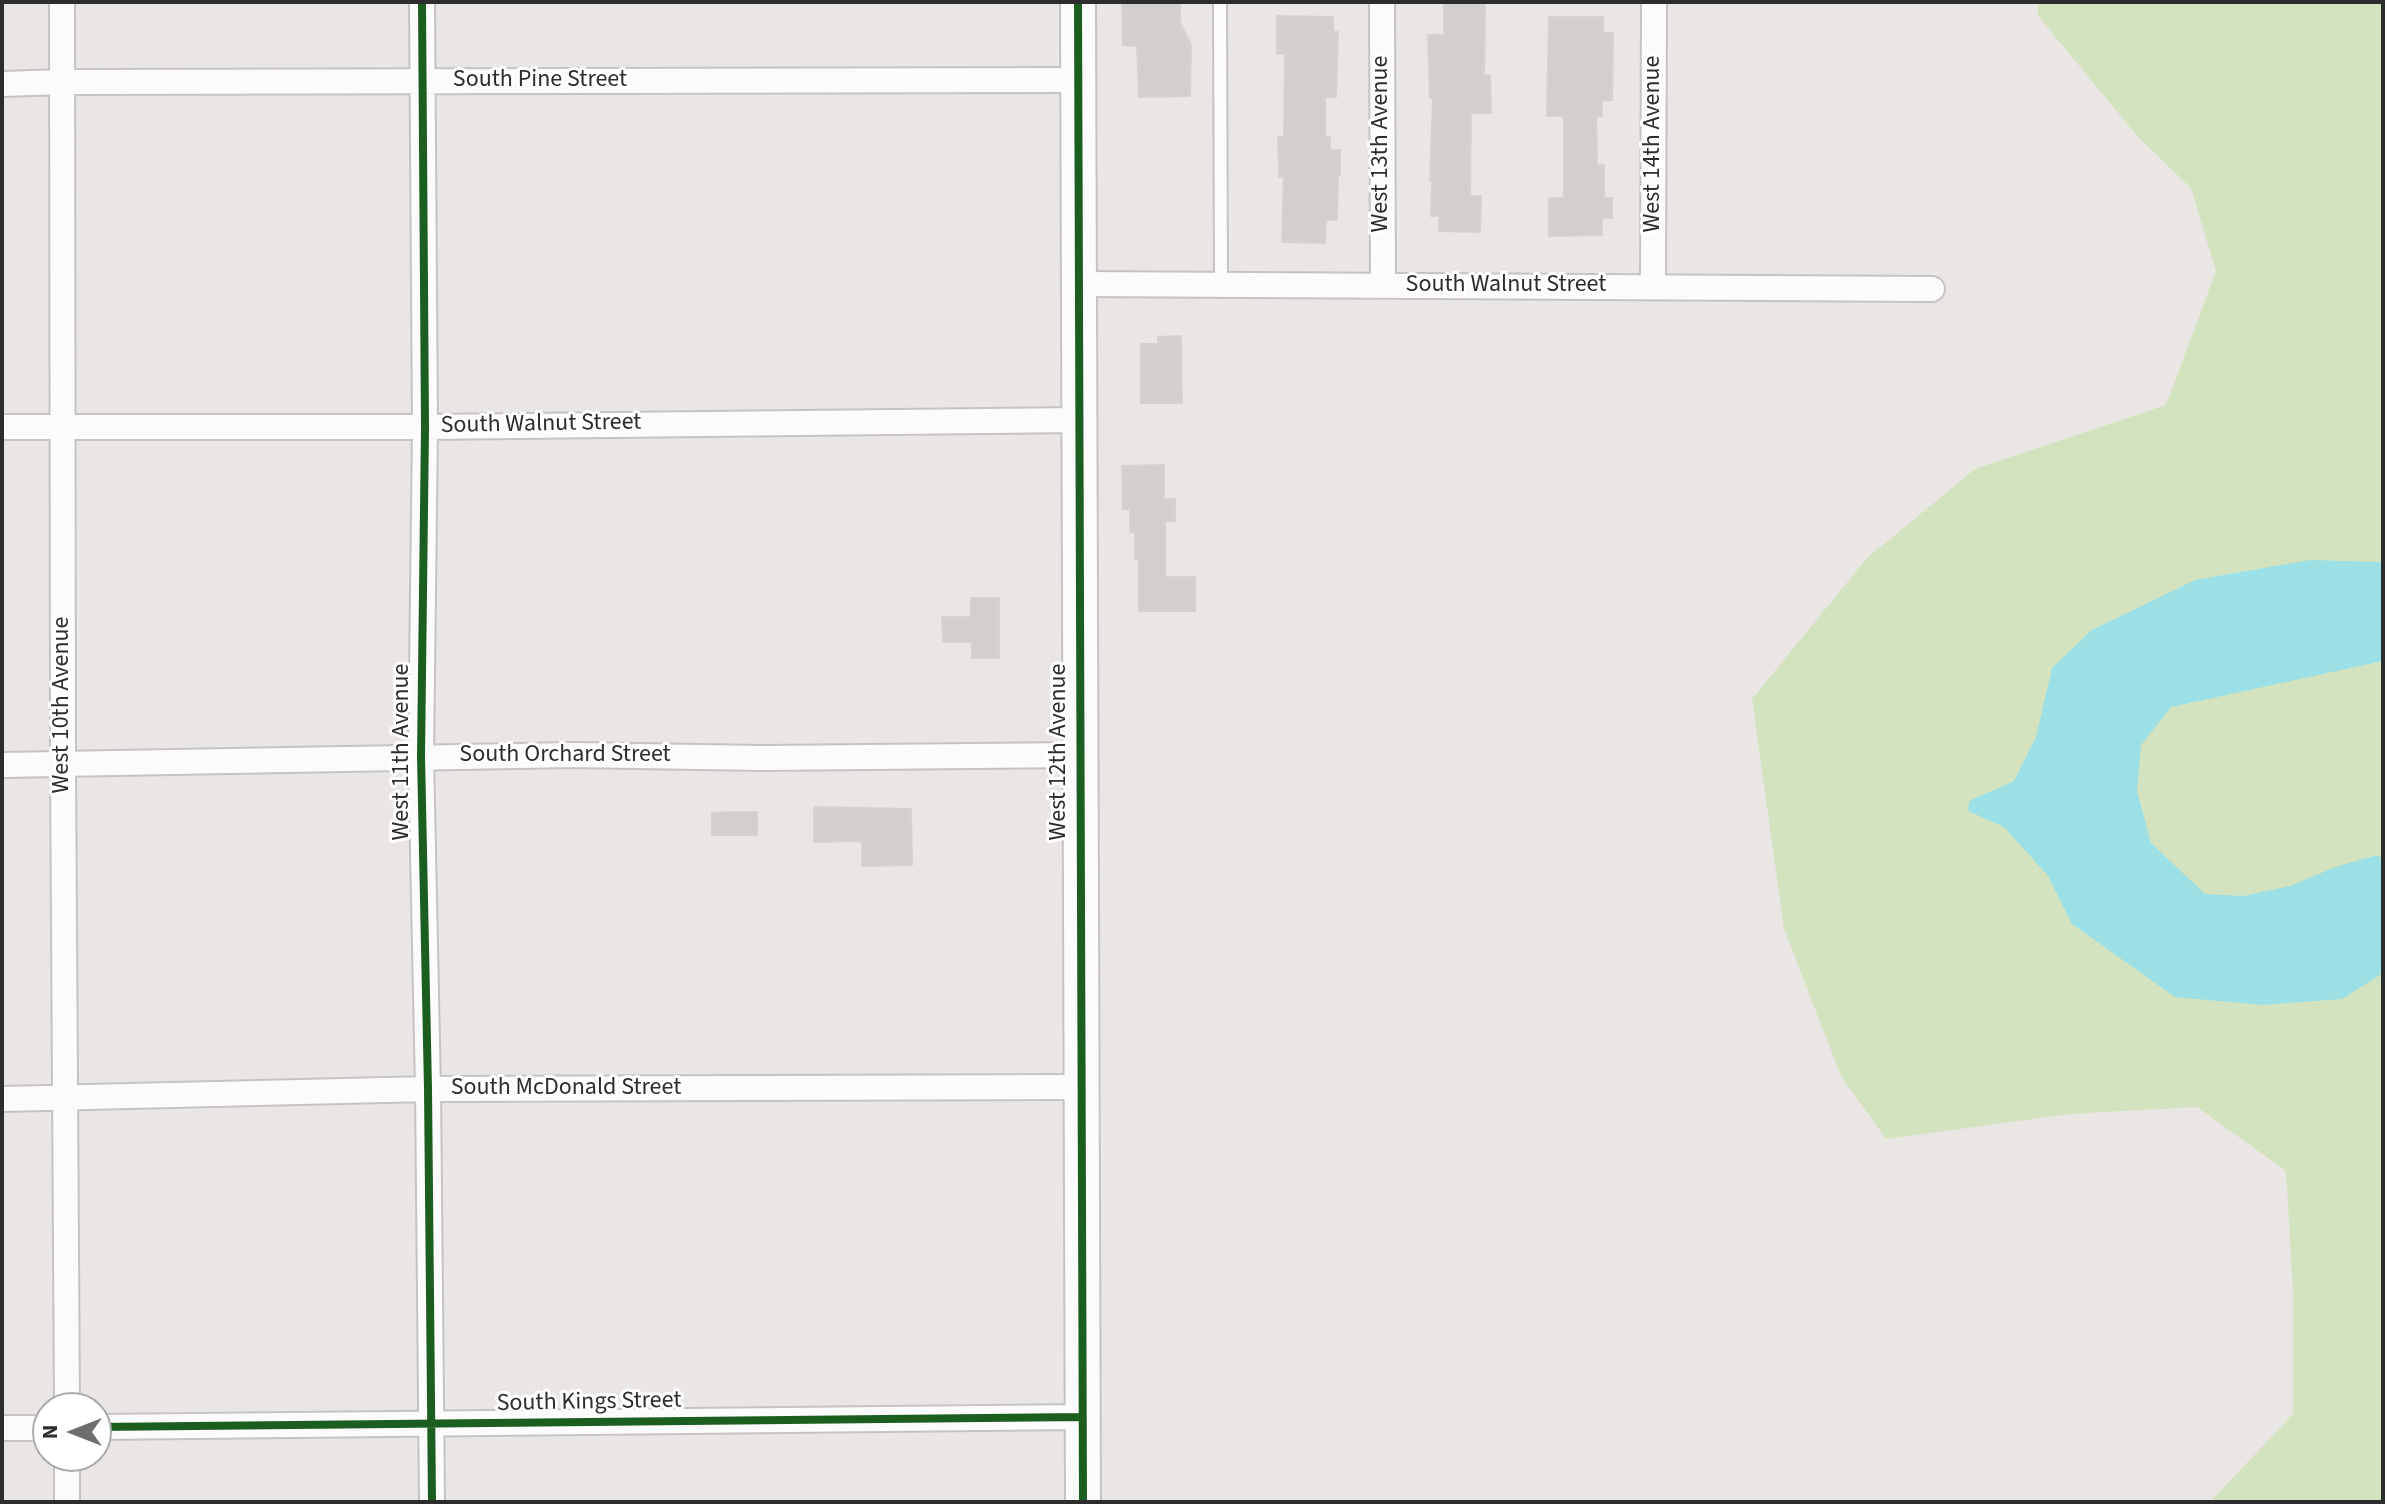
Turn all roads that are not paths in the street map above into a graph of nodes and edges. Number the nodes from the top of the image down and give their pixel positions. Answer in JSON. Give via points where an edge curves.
{"nodes":[{"id":1,"x":62,"y":2,"type":"edge"},
{"id":2,"x":422,"y":2,"type":"edge"},
{"id":3,"x":1078,"y":2,"type":"edge"},
{"id":4,"x":1220,"y":2,"type":"edge"},
{"id":5,"x":1382,"y":2,"type":"edge"},
{"id":6,"x":1654,"y":2,"type":"edge"},
{"id":7,"x":1079,"y":80,"type":"junction"},
{"id":8,"x":63,"y":82,"type":"junction"},
{"id":9,"x":423,"y":82,"type":"junction"},
{"id":10,"x":2,"y":84,"type":"edge"},
{"id":11,"x":1221,"y":283,"type":"junction"},
{"id":12,"x":1081,"y":284,"type":"junction"},
{"id":13,"x":1383,"y":286,"type":"junction"},
{"id":14,"x":1653,"y":286,"type":"junction"},
{"id":15,"x":1932,"y":289,"type":"dead end"},
{"id":16,"x":1081,"y":420,"type":"junction"},
{"id":17,"x":2,"y":427,"type":"edge"},
{"id":18,"x":64,"y":427,"type":"junction"},
{"id":19,"x":425,"y":427,"type":"junction"},
{"id":20,"x":1079,"y":755,"type":"junction"},
{"id":21,"x":421,"y":756,"type":"junction"},
{"id":22,"x":63,"y":764,"type":"junction"},
{"id":23,"x":2,"y":765,"type":"edge"},
{"id":24,"x":1082,"y":1087,"type":"junction"},
{"id":25,"x":428,"y":1089,"type":"junction"},
{"id":26,"x":65,"y":1097,"type":"junction"},
{"id":27,"x":2,"y":1099,"type":"edge"},
{"id":28,"x":67,"y":1392,"type":"edge"},
{"id":29,"x":1082,"y":1417,"type":"junction"},
{"id":30,"x":430,"y":1425,"type":"junction"},
{"id":31,"x":112,"y":1427,"type":"edge"},
{"id":32,"x":2,"y":1428,"type":"edge"},
{"id":33,"x":32,"y":1428,"type":"edge"},
{"id":34,"x":67,"y":1472,"type":"edge"},
{"id":35,"x":67,"y":1502,"type":"edge"},
{"id":36,"x":432,"y":1502,"type":"edge"},
{"id":37,"x":1083,"y":1502,"type":"edge"}],
"edges":[{"from":1,"to":8,"type":"street","name":"West 10th Avenue"},
{"from":2,"to":9,"type":"street","name":"West 11th Avenue"},
{"from":3,"to":7,"type":"main road","name":"West 12th Avenue"},
{"from":4,"to":11,"type":"lane"},
{"from":5,"to":13,"type":"street","name":"West 13th Avenue"},
{"from":6,"to":14,"type":"street","name":"West 14th Avenue"},
{"from":7,"to":9,"type":"street","name":"South Pine Street"},
{"from":7,"to":12,"type":"main road","name":"West 12th Avenue"},
{"from":8,"to":9,"type":"street","name":"South Pine Street"},
{"from":8,"to":10,"type":"street","name":"South Pine Street"},
{"from":8,"to":18,"type":"street","name":"West 10th Avenue"},
{"from":9,"to":19,"type":"street","name":"West 11th Avenue"},
{"from":11,"to":12,"type":"street","name":"South Walnut Street"},
{"from":11,"to":13,"type":"street","name":"South Walnut Street"},
{"from":12,"to":16,"type":"main road","name":"West 12th Avenue"},
{"from":13,"to":14,"type":"street","name":"South Walnut Street"},
{"from":14,"to":15,"type":"street","name":"South Walnut Street"},
{"from":16,"to":19,"type":"street","name":"South Walnut Street"},
{"from":16,"to":20,"type":"main road","name":"West 12th Avenue"},
{"from":17,"to":18,"type":"street","name":"South Walnut Street"},
{"from":18,"to":19,"type":"street","name":"South Walnut Street"},
{"from":18,"to":22,"type":"street","name":"West 10th Avenue"},
{"from":19,"to":21,"type":"street","name":"West 11th Avenue"},
{"from":20,"to":21,"type":"street","name":"South Orchard Street"},
{"from":20,"to":24,"type":"main road","name":"West 12th Avenue"},
{"from":21,"to":22,"type":"street","name":"South Orchard Street"},
{"from":21,"to":25,"type":"street","name":"West 11th Avenue"},
{"from":22,"to":23,"type":"street","name":"South Orchard Street"},
{"from":22,"to":26,"type":"street","name":"West 10th Avenue"},
{"from":24,"to":25,"type":"street","name":"South McDonald Street"},
{"from":24,"to":29,"type":"main road","name":"West 12th Avenue"},
{"from":25,"to":26,"type":"street","name":"South McDonald Street"},
{"from":25,"to":30,"type":"street","name":"West 11th Avenue"},
{"from":26,"to":27,"type":"street","name":"South McDonald Street"},
{"from":26,"to":28,"type":"street","name":"West 10th Avenue"},
{"from":29,"to":30,"type":"street","name":"South Kings Street"},
{"from":29,"to":37,"type":"main road","name":"West 12th Avenue"},
{"from":30,"to":31,"type":"street","name":"South Kings Street"},
{"from":30,"to":36,"type":"street","name":"West 11th Avenue"},
{"from":32,"to":33,"type":"street"},
{"from":34,"to":35,"type":"street"}]}
